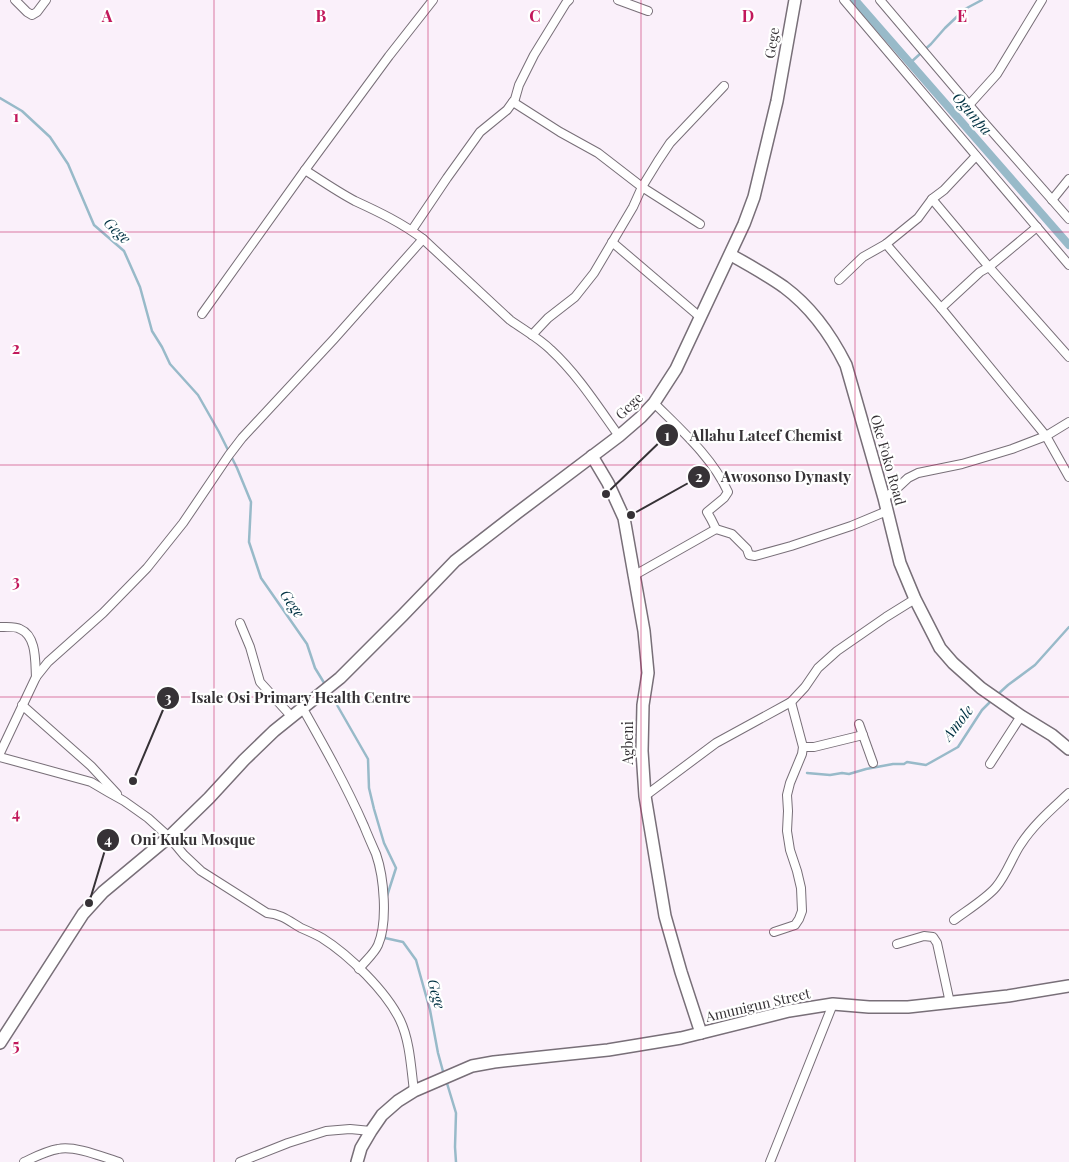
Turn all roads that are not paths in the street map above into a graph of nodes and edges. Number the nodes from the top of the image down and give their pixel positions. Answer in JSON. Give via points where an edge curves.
{"nodes":[{"id":1,"x":15,"y":0,"type":"edge"},
{"id":2,"x":46,"y":0,"type":"edge"},
{"id":3,"x":433,"y":0,"type":"edge"},
{"id":4,"x":569,"y":0,"type":"edge"},
{"id":5,"x":618,"y":0,"type":"edge"},
{"id":6,"x":795,"y":0,"type":"edge"},
{"id":7,"x":844,"y":0,"type":"edge"},
{"id":8,"x":880,"y":0,"type":"edge"},
{"id":9,"x":1042,"y":0,"type":"edge"},
{"id":10,"x":648,"y":11,"type":"dead end"},
{"id":11,"x":724,"y":86,"type":"dead end"},
{"id":12,"x":513,"y":102,"type":"junction"},
{"id":13,"x":969,"y":105,"type":"junction"},
{"id":14,"x":976,"y":156,"type":"junction"},
{"id":15,"x":305,"y":170,"type":"junction"},
{"id":16,"x":1069,"y":179,"type":"edge"},
{"id":17,"x":642,"y":187,"type":"junction"},
{"id":18,"x":932,"y":199,"type":"junction"},
{"id":19,"x":1052,"y":200,"type":"junction"},
{"id":20,"x":1069,"y":219,"type":"edge"},
{"id":21,"x":700,"y":224,"type":"dead end"},
{"id":22,"x":1037,"y":227,"type":"junction"},
{"id":23,"x":412,"y":230,"type":"junction"},
{"id":24,"x":423,"y":239,"type":"junction"},
{"id":25,"x":612,"y":242,"type":"junction"},
{"id":26,"x":886,"y":244,"type":"junction"},
{"id":27,"x":731,"y":255,"type":"junction"},
{"id":28,"x":1069,"y":265,"type":"edge"},
{"id":29,"x":989,"y":266,"type":"junction"},
{"id":30,"x":839,"y":280,"type":"dead end"},
{"id":31,"x":941,"y":308,"type":"junction"},
{"id":32,"x":202,"y":314,"type":"dead end"},
{"id":33,"x":700,"y":317,"type":"junction"},
{"id":34,"x":532,"y":335,"type":"junction"},
{"id":35,"x":1069,"y":357,"type":"edge"},
{"id":36,"x":654,"y":403,"type":"junction"},
{"id":37,"x":1069,"y":422,"type":"edge"},
{"id":38,"x":619,"y":436,"type":"junction"},
{"id":39,"x":1046,"y":436,"type":"junction"},
{"id":40,"x":592,"y":456,"type":"junction"},
{"id":41,"x":1069,"y":478,"type":"edge"},
{"id":42,"x":884,"y":498,"type":"junction"},
{"id":43,"x":887,"y":511,"type":"junction"},
{"id":44,"x":716,"y":529,"type":"junction"},
{"id":45,"x":633,"y":576,"type":"junction"},
{"id":46,"x":915,"y":600,"type":"junction"},
{"id":47,"x":240,"y":623,"type":"dead end"},
{"id":48,"x":0,"y":627,"type":"edge"},
{"id":49,"x":36,"y":677,"type":"junction"},
{"id":50,"x":791,"y":702,"type":"junction"},
{"id":51,"x":22,"y":705,"type":"junction"},
{"id":52,"x":302,"y":707,"type":"junction"},
{"id":53,"x":291,"y":716,"type":"junction"},
{"id":54,"x":1021,"y":716,"type":"junction"},
{"id":55,"x":859,"y":724,"type":"dead end"},
{"id":56,"x":863,"y":735,"type":"junction"},
{"id":57,"x":803,"y":747,"type":"junction"},
{"id":58,"x":1069,"y":749,"type":"edge"},
{"id":59,"x":0,"y":753,"type":"edge"},
{"id":60,"x":0,"y":757,"type":"edge"},
{"id":61,"x":873,"y":763,"type":"dead end"},
{"id":62,"x":990,"y":764,"type":"dead end"},
{"id":63,"x":1069,"y":794,"type":"edge"},
{"id":64,"x":645,"y":796,"type":"junction"},
{"id":65,"x":124,"y":801,"type":"junction"},
{"id":66,"x":169,"y":836,"type":"junction"},
{"id":67,"x":954,"y":920,"type":"dead end"},
{"id":68,"x":774,"y":932,"type":"dead end"},
{"id":69,"x":897,"y":944,"type":"dead end"},
{"id":70,"x":358,"y":969,"type":"junction"},
{"id":71,"x":1069,"y":986,"type":"edge"},
{"id":72,"x":950,"y":1003,"type":"junction"},
{"id":73,"x":833,"y":1004,"type":"junction"},
{"id":74,"x":701,"y":1033,"type":"junction"},
{"id":75,"x":0,"y":1043,"type":"edge"},
{"id":76,"x":414,"y":1091,"type":"junction"},
{"id":77,"x":370,"y":1131,"type":"junction"},
{"id":78,"x":24,"y":1162,"type":"edge"},
{"id":79,"x":119,"y":1162,"type":"edge"},
{"id":80,"x":240,"y":1162,"type":"edge"},
{"id":81,"x":357,"y":1162,"type":"edge"},
{"id":82,"x":770,"y":1162,"type":"edge"}],
"edges":[{"from":1,"to":2,"type":"street","via":[[32,15]]},
{"from":3,"to":15,"type":"street"},
{"from":4,"to":12,"type":"street","via":[[534,55]]},
{"from":5,"to":10,"type":"street"},
{"from":6,"to":27,"type":"street","name":"Gege","via":[[777,101],[754,196]]},
{"from":7,"to":14,"type":"street"},
{"from":8,"to":13,"type":"street"},
{"from":9,"to":13,"type":"street","via":[[997,74]]},
{"from":11,"to":17,"type":"street","via":[[670,143]]},
{"from":12,"to":17,"type":"street","via":[[598,153]]},
{"from":12,"to":23,"type":"street","via":[[480,132]]},
{"from":13,"to":19,"type":"street"},
{"from":14,"to":18,"type":"street"},
{"from":14,"to":22,"type":"street"},
{"from":15,"to":23,"type":"street"},
{"from":15,"to":32,"type":"street"},
{"from":16,"to":19,"type":"street"},
{"from":17,"to":21,"type":"street"},
{"from":17,"to":25,"type":"street"},
{"from":18,"to":26,"type":"street","via":[[918,218]]},
{"from":18,"to":29,"type":"street"},
{"from":19,"to":20,"type":"street"},
{"from":22,"to":28,"type":"street"},
{"from":22,"to":29,"type":"street"},
{"from":23,"to":24,"type":"street"},
{"from":24,"to":34,"type":"street","via":[[510,320]]},
{"from":24,"to":49,"type":"street","via":[[242,438],[184,523],[147,568]]},
{"from":25,"to":33,"type":"street"},
{"from":25,"to":34,"type":"street","via":[[575,297]]},
{"from":26,"to":30,"type":"street","via":[[863,257]]},
{"from":26,"to":31,"type":"street"},
{"from":27,"to":33,"type":"street","name":"Gege"},
{"from":27,"to":42,"type":"street","name":"Oke Foko Road","via":[[784,287],[816,318],[836,346],[846,365]]},
{"from":29,"to":31,"type":"street"},
{"from":29,"to":35,"type":"street"},
{"from":31,"to":39,"type":"street"},
{"from":33,"to":36,"type":"street","name":"Gege","via":[[676,369]]},
{"from":34,"to":38,"type":"street","via":[[552,350],[574,375]]},
{"from":36,"to":38,"type":"street","name":"Gege"},
{"from":36,"to":44,"type":"street","via":[[711,463],[724,483],[728,492],[706,512]]},
{"from":37,"to":39,"type":"street"},
{"from":38,"to":40,"type":"street","name":"Gege"},
{"from":39,"to":41,"type":"street"},
{"from":39,"to":42,"type":"street","via":[[962,464],[918,473]]},
{"from":40,"to":45,"type":"street","name":"Agbeni","via":[[624,518]]},
{"from":40,"to":52,"type":"street","name":"Gege","via":[[455,561],[340,678]]},
{"from":42,"to":43,"type":"street","name":"Oke Foko Road"},
{"from":43,"to":44,"type":"street","via":[[842,529],[755,556],[749,555],[732,534]]},
{"from":43,"to":46,"type":"street","name":"Oke Foko Road","via":[[900,563]]},
{"from":44,"to":45,"type":"street"},
{"from":45,"to":64,"type":"street","name":"Agbeni","via":[[648,673],[642,732]]},
{"from":46,"to":50,"type":"street","via":[[837,651],[818,668]]},
{"from":46,"to":54,"type":"street","name":"Oke Foko Road","via":[[940,648],[953,663]]},
{"from":47,"to":53,"type":"street","via":[[260,682]]},
{"from":48,"to":49,"type":"street","via":[[19,628],[29,636],[33,644]]},
{"from":49,"to":51,"type":"street"},
{"from":50,"to":57,"type":"street"},
{"from":50,"to":64,"type":"street","via":[[716,743]]},
{"from":51,"to":59,"type":"street"},
{"from":51,"to":65,"type":"street","via":[[91,766]]},
{"from":52,"to":53,"type":"street","name":"Gege"},
{"from":52,"to":70,"type":"street","via":[[353,802],[382,877],[384,907],[381,934],[378,945]]},
{"from":53,"to":66,"type":"street","name":"Gege"},
{"from":54,"to":58,"type":"street","name":"Oke Foko Road"},
{"from":54,"to":62,"type":"street"},
{"from":55,"to":56,"type":"street"},
{"from":56,"to":57,"type":"street"},
{"from":56,"to":61,"type":"street"},
{"from":57,"to":68,"type":"street","via":[[787,795],[787,831],[801,888],[802,911],[795,924]]},
{"from":60,"to":65,"type":"street","via":[[91,782]]},
{"from":63,"to":67,"type":"street","via":[[1026,837],[996,887]]},
{"from":64,"to":74,"type":"street","name":"Agbeni","via":[[665,916]]},
{"from":65,"to":66,"type":"street"},
{"from":66,"to":70,"type":"street","via":[[201,871],[267,913],[277,914],[320,937]]},
{"from":66,"to":75,"type":"street","name":"Gege","via":[[103,892],[83,914]]},
{"from":69,"to":72,"type":"street","via":[[924,936],[933,937]]},
{"from":70,"to":76,"type":"street","via":[[391,1005],[400,1021]]},
{"from":71,"to":72,"type":"street","name":"Amunigun Street"},
{"from":72,"to":73,"type":"street","name":"Amunigun Street","via":[[908,1007]]},
{"from":73,"to":74,"type":"street","name":"Amunigun Street","via":[[789,1011]]},
{"from":73,"to":82,"type":"street"},
{"from":74,"to":76,"type":"street","name":"Amunigun Street","via":[[608,1050],[472,1066]]},
{"from":76,"to":77,"type":"street","name":"Amunigun Street","via":[[382,1114]]},
{"from":77,"to":80,"type":"street","via":[[326,1131]]},
{"from":77,"to":81,"type":"street","name":"Amunigun Street"},
{"from":78,"to":79,"type":"street","via":[[59,1148],[69,1148]]}]}
